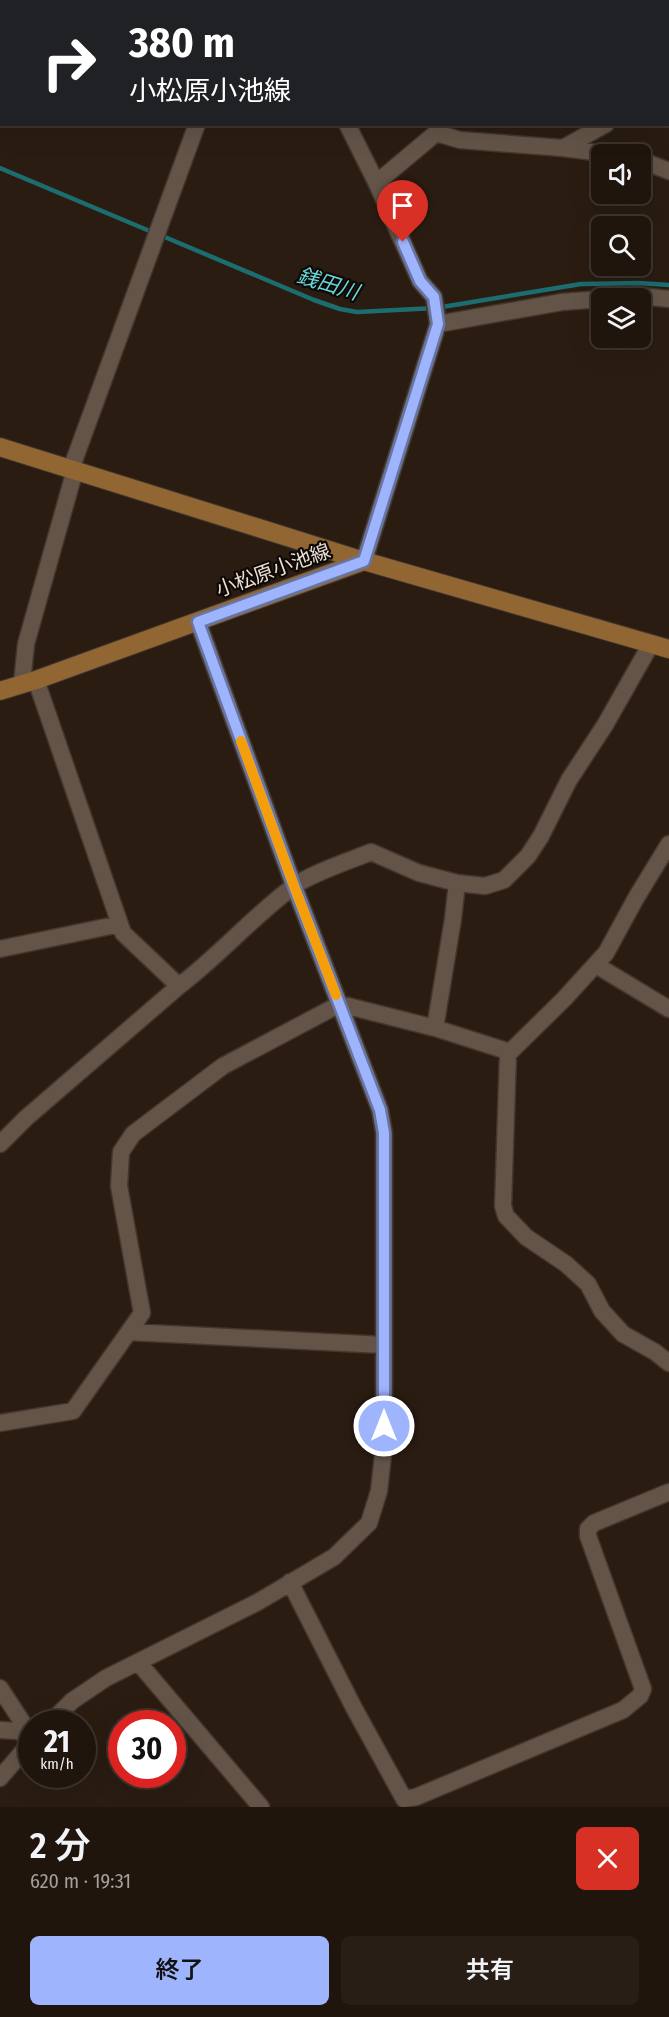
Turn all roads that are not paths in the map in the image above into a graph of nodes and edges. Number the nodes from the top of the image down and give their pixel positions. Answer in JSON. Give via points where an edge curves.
{"nodes":[{"id":1,"x":196,"y":126,"type":"edge"},
{"id":2,"x":348,"y":126,"type":"edge"},
{"id":3,"x":602,"y":126,"type":"edge"},
{"id":4,"x":439,"y":129,"type":"edge"},
{"id":5,"x":563,"y":148,"type":"junction"},
{"id":6,"x":591,"y":152,"type":"edge"},
{"id":7,"x":651,"y":164,"type":"edge"},
{"id":8,"x":669,"y":171,"type":"edge"},
{"id":9,"x":377,"y":184,"type":"junction"},
{"id":10,"x":651,"y":297,"type":"edge"},
{"id":11,"x":669,"y":299,"type":"edge"},
{"id":12,"x":591,"y":300,"type":"edge"},
{"id":13,"x":438,"y":324,"type":"junction"},
{"id":14,"x":0,"y":447,"type":"edge"},
{"id":15,"x":73,"y":469,"type":"junction"},
{"id":16,"x":364,"y":561,"type":"junction"},
{"id":17,"x":198,"y":622,"type":"junction"},
{"id":18,"x":660,"y":647,"type":"edge"},
{"id":19,"x":29,"y":681,"type":"junction"},
{"id":20,"x":0,"y":691,"type":"edge"},
{"id":21,"x":669,"y":844,"type":"edge"},
{"id":22,"x":457,"y":883,"type":"junction"},
{"id":23,"x":294,"y":886,"type":"junction"},
{"id":24,"x":120,"y":924,"type":"junction"},
{"id":25,"x":0,"y":949,"type":"edge"},
{"id":26,"x":596,"y":965,"type":"junction"},
{"id":27,"x":179,"y":986,"type":"junction"},
{"id":28,"x":340,"y":1004,"type":"junction"},
{"id":29,"x":669,"y":1009,"type":"edge"},
{"id":30,"x":435,"y":1028,"type":"junction"},
{"id":31,"x":508,"y":1054,"type":"junction"},
{"id":32,"x":0,"y":1144,"type":"edge"},
{"id":33,"x":129,"y":1332,"type":"junction"},
{"id":34,"x":384,"y":1345,"type":"junction"},
{"id":35,"x":669,"y":1363,"type":"edge"},
{"id":36,"x":0,"y":1423,"type":"edge"},
{"id":37,"x":669,"y":1492,"type":"edge"},
{"id":38,"x":290,"y":1582,"type":"junction"},
{"id":39,"x":138,"y":1662,"type":"junction"},
{"id":40,"x":0,"y":1688,"type":"edge"},
{"id":41,"x":63,"y":1710,"type":"edge"},
{"id":42,"x":18,"y":1717,"type":"edge"},
{"id":43,"x":0,"y":1730,"type":"edge"},
{"id":44,"x":18,"y":1731,"type":"edge"},
{"id":45,"x":18,"y":1756,"type":"edge"},
{"id":46,"x":0,"y":1778,"type":"edge"},
{"id":47,"x":261,"y":1807,"type":"edge"}],
"edges":[{"from":1,"to":15,"type":"street"},
{"from":2,"to":9,"type":"street"},
{"from":3,"to":5,"type":"street"},
{"from":4,"to":5,"type":"street","via":[[460,140]]},
{"from":4,"to":9,"type":"street"},
{"from":5,"to":6,"type":"street"},
{"from":7,"to":8,"type":"street"},
{"from":9,"to":13,"type":"street","via":[[420,281],[434,297]]},
{"from":10,"to":11,"type":"street"},
{"from":12,"to":13,"type":"street"},
{"from":13,"to":16,"type":"street"},
{"from":14,"to":15,"type":"main road"},
{"from":15,"to":16,"type":"main road"},
{"from":15,"to":19,"type":"street","via":[[26,644]]},
{"from":16,"to":17,"type":"main road","name":"小松原小池線"},
{"from":16,"to":18,"type":"main road"},
{"from":17,"to":19,"type":"main road","name":"小松原小池線"},
{"from":17,"to":23,"type":"street"},
{"from":18,"to":22,"type":"street","via":[[569,780],[528,856],[504,880],[485,886]]},
{"from":19,"to":20,"type":"main road","name":"小松原小池線"},
{"from":19,"to":24,"type":"street"},
{"from":21,"to":26,"type":"street"},
{"from":22,"to":23,"type":"street","via":[[418,873],[370,852]]},
{"from":22,"to":30,"type":"street"},
{"from":23,"to":27,"type":"street"},
{"from":23,"to":28,"type":"street"},
{"from":24,"to":25,"type":"street"},
{"from":24,"to":27,"type":"street","via":[[123,933]]},
{"from":26,"to":29,"type":"street"},
{"from":26,"to":31,"type":"street"},
{"from":27,"to":32,"type":"street"},
{"from":28,"to":30,"type":"street"},
{"from":28,"to":33,"type":"street","via":[[223,1066],[133,1134],[121,1152],[119,1186],[142,1313]]},
{"from":28,"to":34,"type":"street","via":[[380,1110],[384,1133]]},
{"from":30,"to":31,"type":"street"},
{"from":31,"to":35,"type":"street","via":[[503,1206],[506,1216],[526,1237],[588,1284],[602,1311],[623,1334]]},
{"from":33,"to":34,"type":"street"},
{"from":33,"to":36,"type":"street","via":[[73,1411]]},
{"from":34,"to":38,"type":"street","via":[[384,1446],[379,1491],[369,1523],[334,1557]]},
{"from":37,"to":38,"type":"street","via":[[588,1529],[643,1689],[640,1696],[624,1710],[416,1797],[404,1799]]},
{"from":38,"to":39,"type":"street"},
{"from":39,"to":41,"type":"street","via":[[106,1678]]},
{"from":39,"to":47,"type":"street"},
{"from":40,"to":42,"type":"street"},
{"from":43,"to":44,"type":"street"},
{"from":45,"to":46,"type":"street"}]}
